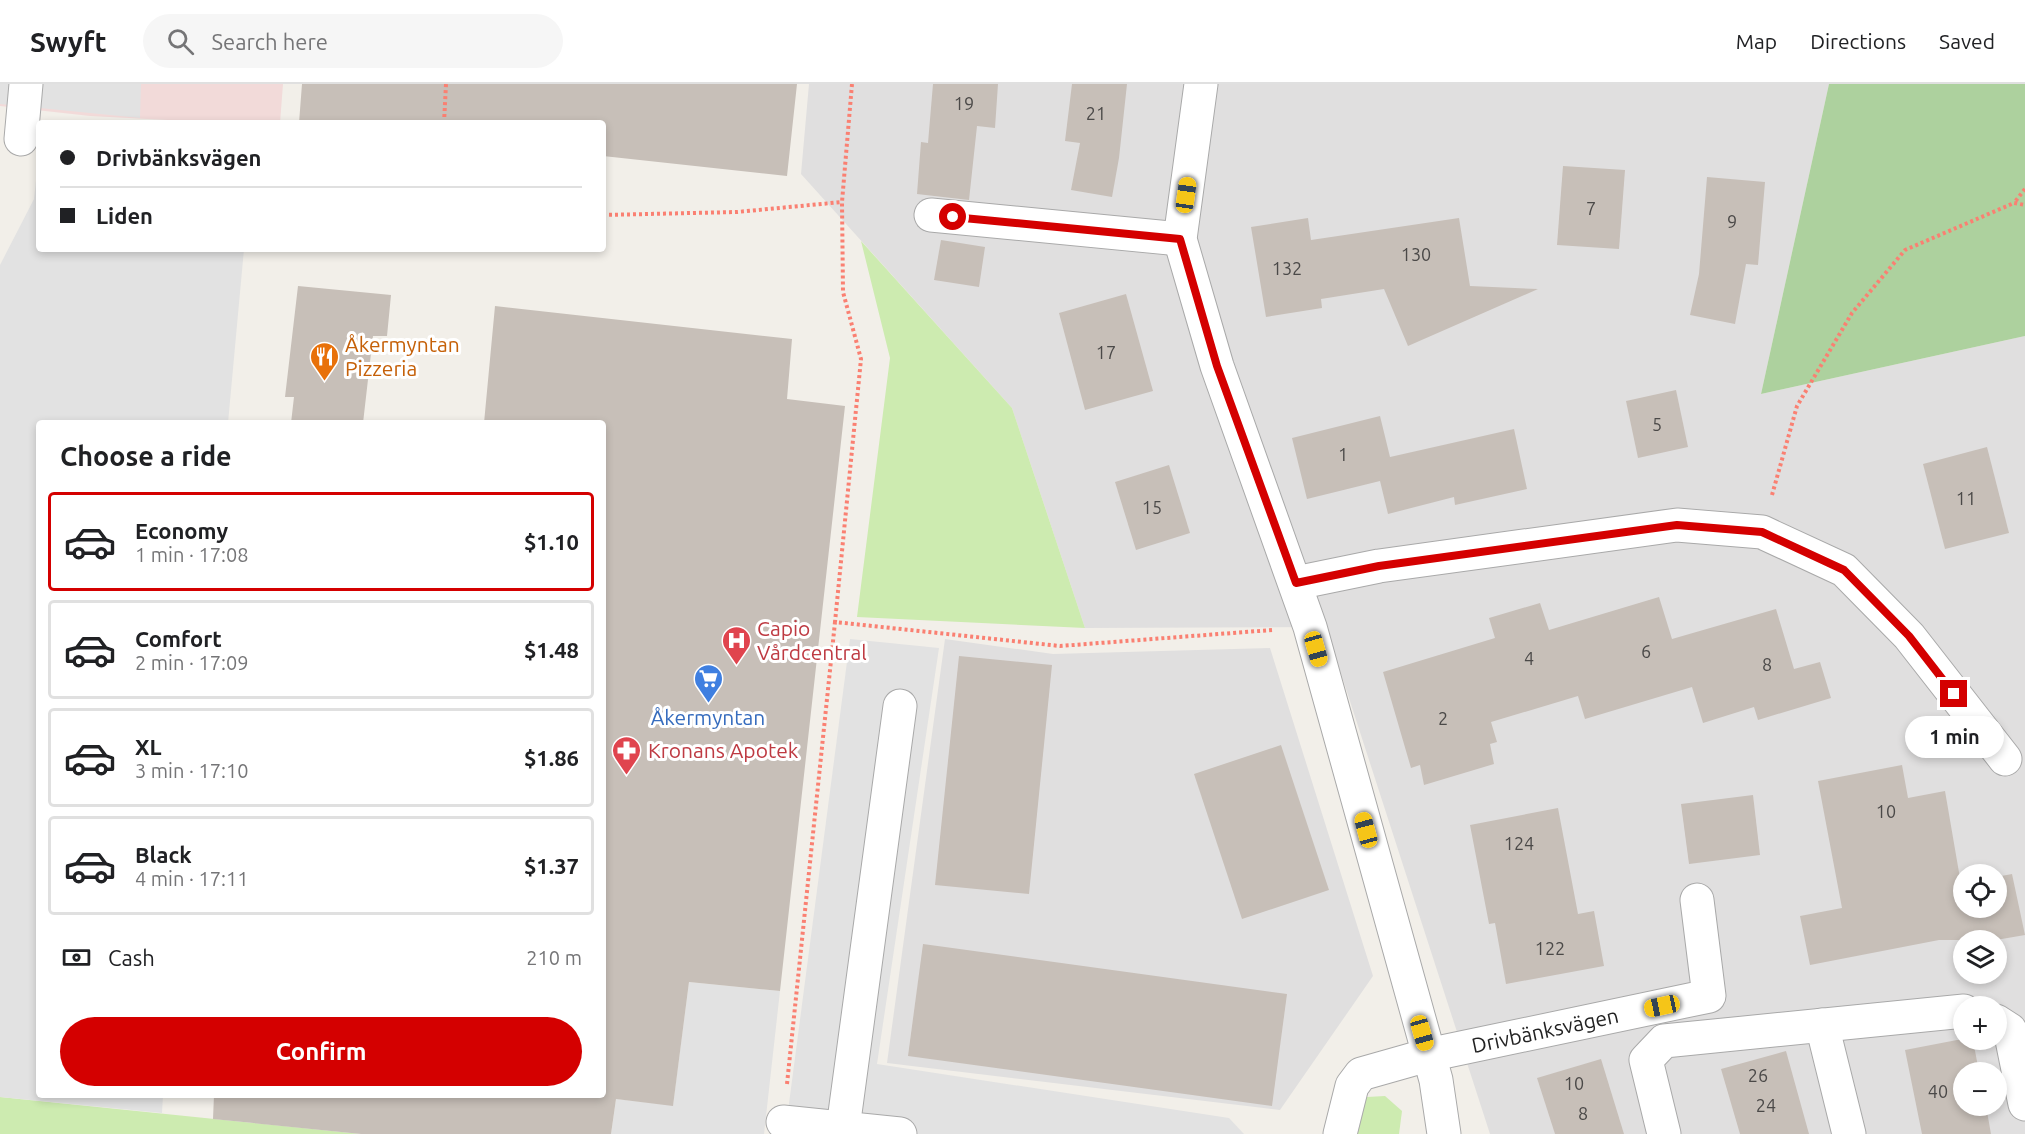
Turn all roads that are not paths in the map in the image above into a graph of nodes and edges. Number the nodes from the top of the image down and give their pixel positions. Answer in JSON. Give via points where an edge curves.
{"nodes":[{"id":1,"x":26,"y":84,"type":"edge"},
{"id":2,"x":1201,"y":84,"type":"edge"},
{"id":3,"x":20,"y":139,"type":"edge"},
{"id":4,"x":931,"y":215,"type":"dead end"},
{"id":5,"x":1180,"y":239,"type":"junction"},
{"id":6,"x":1296,"y":583,"type":"junction"},
{"id":7,"x":900,"y":706,"type":"dead end"},
{"id":8,"x":2005,"y":759,"type":"dead end"},
{"id":9,"x":1697,"y":900,"type":"dead end"},
{"id":10,"x":1953,"y":1012,"type":"edge"},
{"id":11,"x":1822,"y":1025,"type":"junction"},
{"id":12,"x":2007,"y":1028,"type":"edge"},
{"id":13,"x":1428,"y":1055,"type":"junction"},
{"id":14,"x":2025,"y":1101,"type":"edge"},
{"id":15,"x":783,"y":1122,"type":"road end"},
{"id":16,"x":843,"y":1128,"type":"junction"},
{"id":17,"x":900,"y":1134,"type":"edge"},
{"id":18,"x":1340,"y":1134,"type":"edge"},
{"id":19,"x":1444,"y":1134,"type":"edge"},
{"id":20,"x":1664,"y":1134,"type":"edge"},
{"id":21,"x":1849,"y":1134,"type":"edge"}],
"edges":[{"from":1,"to":3,"type":"street"},
{"from":2,"to":5,"type":"street"},
{"from":4,"to":5,"type":"street"},
{"from":5,"to":6,"type":"street","via":[[1217,366]]},
{"from":6,"to":8,"type":"street","via":[[1379,566],[1677,525],[1762,532],[1844,570],[1909,636]]},
{"from":6,"to":13,"type":"street"},
{"from":7,"to":16,"type":"street"},
{"from":9,"to":13,"type":"street","name":"Drivbänksvägen","via":[[1709,996]]},
{"from":10,"to":11,"type":"street"},
{"from":11,"to":20,"type":"street","via":[[1664,1041],[1646,1060]]},
{"from":11,"to":21,"type":"street"},
{"from":12,"to":14,"type":"street"},
{"from":13,"to":18,"type":"street","via":[[1361,1074],[1352,1086]]},
{"from":13,"to":19,"type":"street"},
{"from":15,"to":16,"type":"street"},
{"from":16,"to":17,"type":"street"}]}
